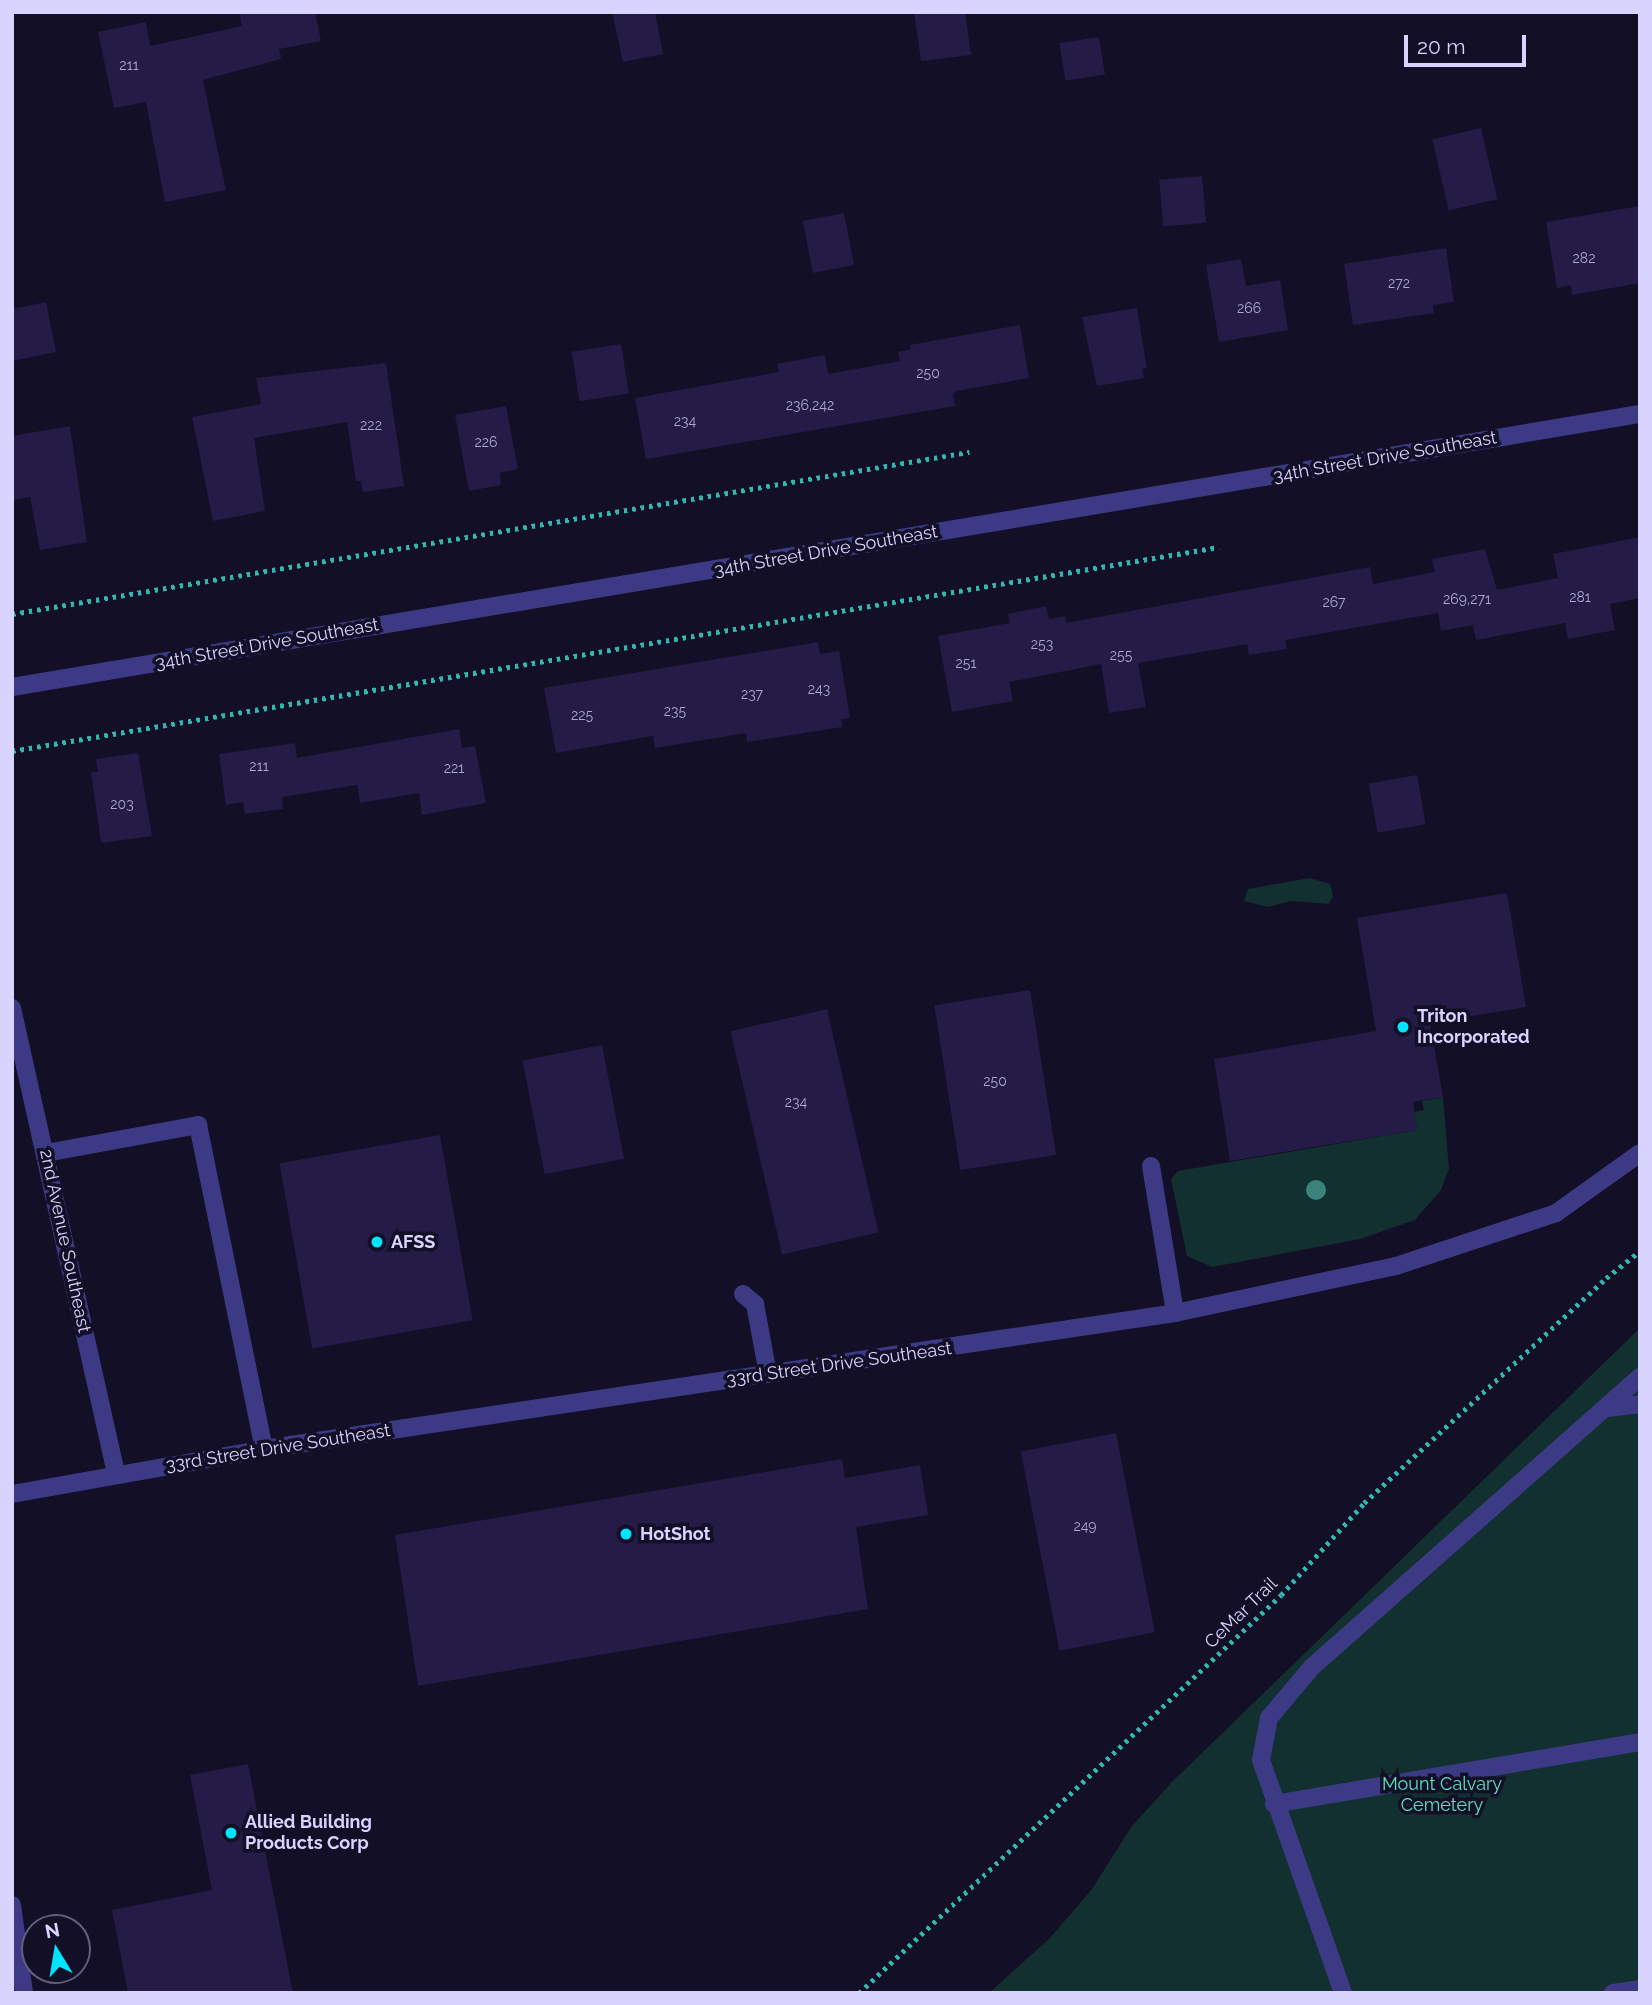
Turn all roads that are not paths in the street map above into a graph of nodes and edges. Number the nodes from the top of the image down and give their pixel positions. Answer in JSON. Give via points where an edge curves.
{"nodes":[{"id":1,"x":1640,"y":414,"type":"edge"},
{"id":2,"x":12,"y":687,"type":"edge"},
{"id":3,"x":12,"y":1008,"type":"edge"},
{"id":4,"x":46,"y":1153,"type":"junction"},
{"id":5,"x":1640,"y":1153,"type":"edge"},
{"id":6,"x":1151,"y":1166,"type":"dead end"},
{"id":7,"x":743,"y":1294,"type":"dead end"},
{"id":8,"x":1175,"y":1313,"type":"junction"},
{"id":9,"x":768,"y":1374,"type":"junction"},
{"id":10,"x":1640,"y":1377,"type":"edge"},
{"id":11,"x":1640,"y":1404,"type":"edge"},
{"id":12,"x":1608,"y":1408,"type":"junction"},
{"id":13,"x":264,"y":1448,"type":"junction"},
{"id":14,"x":116,"y":1475,"type":"junction"},
{"id":15,"x":12,"y":1494,"type":"edge"},
{"id":16,"x":1640,"y":1742,"type":"edge"},
{"id":17,"x":1274,"y":1804,"type":"junction"},
{"id":18,"x":12,"y":1905,"type":"edge"},
{"id":19,"x":1640,"y":1989,"type":"edge"},
{"id":20,"x":24,"y":1993,"type":"edge"},
{"id":21,"x":1343,"y":1993,"type":"edge"},
{"id":22,"x":1613,"y":1993,"type":"edge"}],
"edges":[{"from":1,"to":2,"type":"street","name":"34th Street Drive Southeast"},
{"from":3,"to":4,"type":"street","name":"2nd Avenue Southeast"},
{"from":4,"to":13,"type":"street","via":[[198,1125]]},
{"from":4,"to":14,"type":"street","name":"2nd Avenue Southeast"},
{"from":5,"to":8,"type":"street","name":"33rd Street Drive Southeast","via":[[1556,1213],[1396,1266]]},
{"from":6,"to":8,"type":"street"},
{"from":7,"to":9,"type":"street","via":[[755,1304]]},
{"from":8,"to":9,"type":"street","name":"33rd Street Drive Southeast"},
{"from":9,"to":13,"type":"street","name":"33rd Street Drive Southeast"},
{"from":10,"to":12,"type":"street"},
{"from":11,"to":12,"type":"street"},
{"from":12,"to":17,"type":"street","via":[[1312,1667],[1269,1718],[1261,1760]]},
{"from":13,"to":14,"type":"street","name":"33rd Street Drive Southeast"},
{"from":14,"to":15,"type":"street","name":"33rd Street Drive Southeast"},
{"from":16,"to":17,"type":"street"},
{"from":17,"to":21,"type":"street"},
{"from":18,"to":20,"type":"street"},
{"from":19,"to":22,"type":"street"}]}
